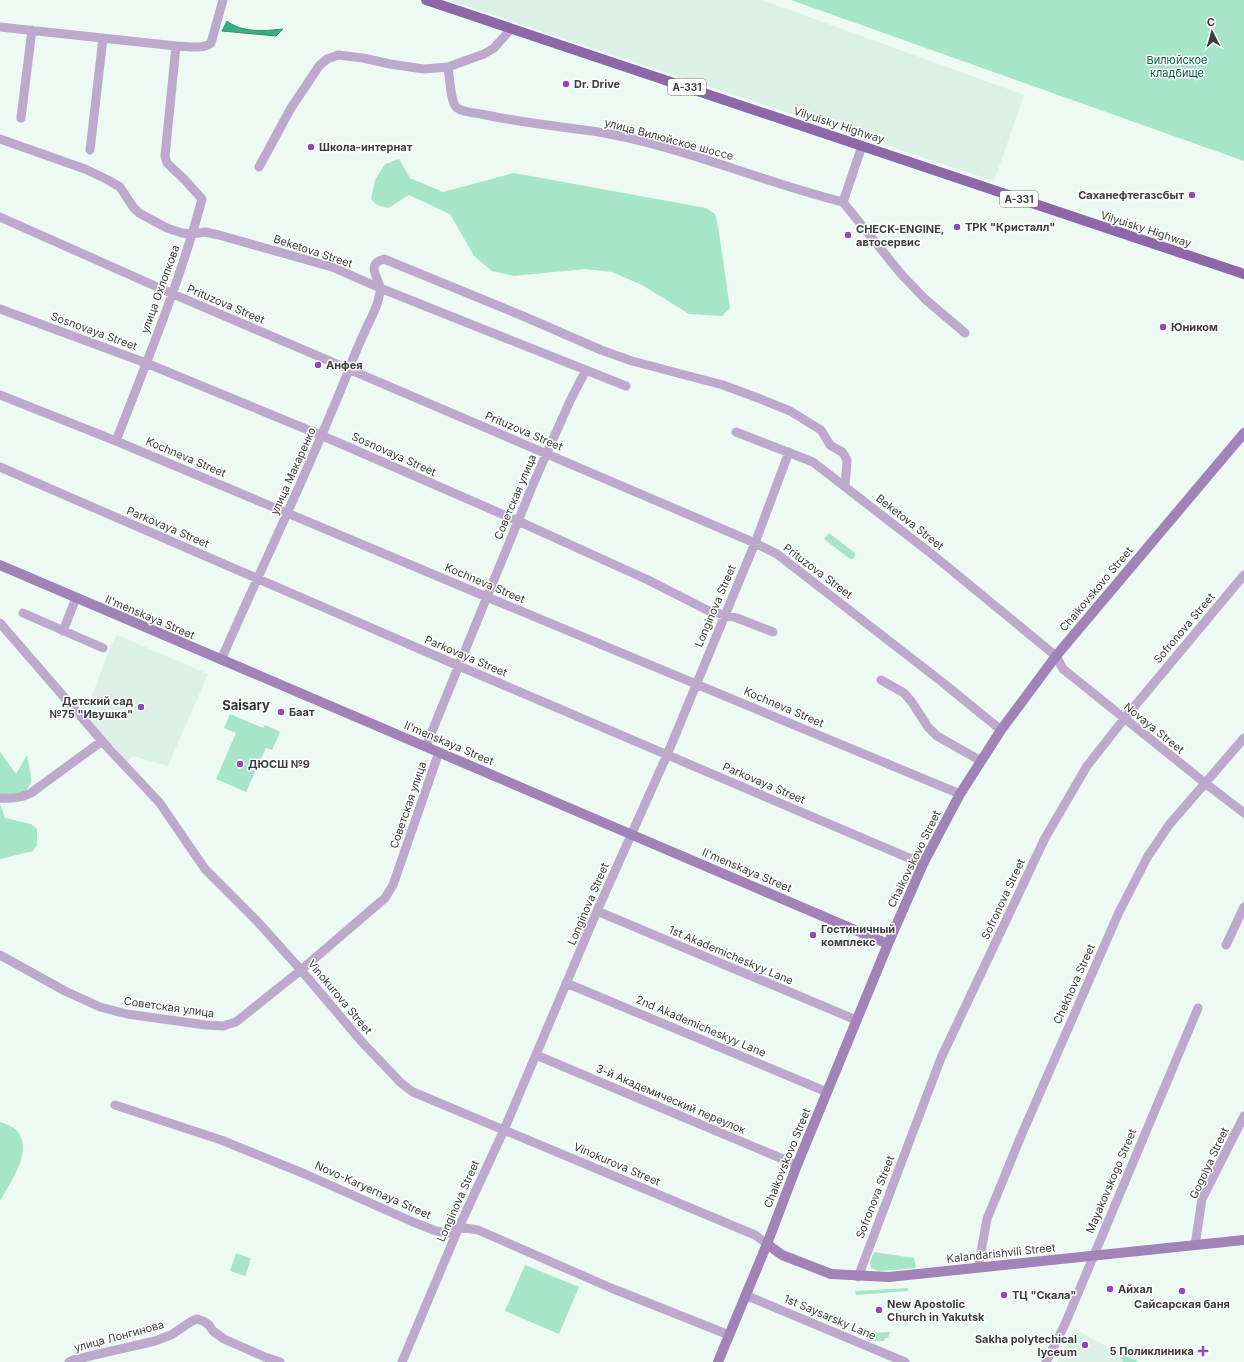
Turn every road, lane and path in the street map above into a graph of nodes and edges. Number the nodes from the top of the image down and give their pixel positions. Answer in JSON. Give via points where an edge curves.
{"nodes":[{"id":1,"x":223,"y":0,"type":"edge"},
{"id":2,"x":426,"y":0,"type":"edge"},
{"id":3,"x":0,"y":27,"type":"edge"},
{"id":4,"x":511,"y":28,"type":"junction"},
{"id":5,"x":32,"y":30,"type":"junction"},
{"id":6,"x":103,"y":38,"type":"junction"},
{"id":7,"x":176,"y":46,"type":"junction"},
{"id":8,"x":448,"y":67,"type":"junction"},
{"id":9,"x":21,"y":118,"type":"dead end"},
{"id":10,"x":0,"y":139,"type":"edge"},
{"id":11,"x":862,"y":146,"type":"junction"},
{"id":12,"x":90,"y":150,"type":"dead end"},
{"id":13,"x":259,"y":168,"type":"dead end"},
{"id":14,"x":842,"y":202,"type":"junction"},
{"id":15,"x":0,"y":218,"type":"edge"},
{"id":16,"x":192,"y":234,"type":"junction"},
{"id":17,"x":1244,"y":274,"type":"edge"},
{"id":18,"x":380,"y":288,"type":"junction"},
{"id":19,"x":173,"y":294,"type":"junction"},
{"id":20,"x":0,"y":309,"type":"edge"},
{"id":21,"x":965,"y":334,"type":"dead end"},
{"id":22,"x":146,"y":363,"type":"junction"},
{"id":23,"x":349,"y":369,"type":"junction"},
{"id":24,"x":586,"y":370,"type":"junction"},
{"id":25,"x":626,"y":386,"type":"dead end"},
{"id":26,"x":0,"y":395,"type":"edge"},
{"id":27,"x":736,"y":432,"type":"dead end"},
{"id":28,"x":1244,"y":433,"type":"edge"},
{"id":29,"x":323,"y":436,"type":"junction"},
{"id":30,"x":116,"y":441,"type":"junction"},
{"id":31,"x":788,"y":452,"type":"junction"},
{"id":32,"x":547,"y":454,"type":"junction"},
{"id":33,"x":0,"y":467,"type":"edge"},
{"id":34,"x":845,"y":486,"type":"junction"},
{"id":35,"x":288,"y":512,"type":"junction"},
{"id":36,"x":518,"y":521,"type":"junction"},
{"id":37,"x":755,"y":543,"type":"junction"},
{"id":38,"x":0,"y":565,"type":"edge"},
{"id":39,"x":1244,"y":575,"type":"edge"},
{"id":40,"x":257,"y":578,"type":"junction"},
{"id":41,"x":487,"y":597,"type":"junction"},
{"id":42,"x":76,"y":598,"type":"junction"},
{"id":43,"x":23,"y":613,"type":"dead end"},
{"id":44,"x":724,"y":616,"type":"junction"},
{"id":45,"x":0,"y":623,"type":"edge"},
{"id":46,"x":63,"y":631,"type":"junction"},
{"id":47,"x":773,"y":632,"type":"dead end"},
{"id":48,"x":103,"y":648,"type":"dead end"},
{"id":49,"x":1056,"y":656,"type":"junction"},
{"id":50,"x":221,"y":660,"type":"junction"},
{"id":51,"x":459,"y":666,"type":"junction"},
{"id":52,"x":881,"y":680,"type":"dead end"},
{"id":53,"x":696,"y":684,"type":"junction"},
{"id":54,"x":1124,"y":719,"type":"junction"},
{"id":55,"x":1001,"y":730,"type":"junction"},
{"id":56,"x":1244,"y":738,"type":"edge"},
{"id":57,"x":102,"y":741,"type":"junction"},
{"id":58,"x":426,"y":746,"type":"junction"},
{"id":59,"x":439,"y":752,"type":"junction"},
{"id":60,"x":667,"y":755,"type":"junction"},
{"id":61,"x":981,"y":761,"type":"junction"},
{"id":62,"x":1205,"y":783,"type":"junction"},
{"id":63,"x":960,"y":794,"type":"junction"},
{"id":64,"x":0,"y":798,"type":"edge"},
{"id":65,"x":1244,"y":812,"type":"edge"},
{"id":66,"x":632,"y":833,"type":"junction"},
{"id":67,"x":923,"y":864,"type":"junction"},
{"id":68,"x":1244,"y":907,"type":"edge"},
{"id":69,"x":597,"y":911,"type":"junction"},
{"id":70,"x":888,"y":944,"type":"junction"},
{"id":71,"x":1226,"y":945,"type":"dead end"},
{"id":72,"x":0,"y":955,"type":"edge"},
{"id":73,"x":301,"y":970,"type":"junction"},
{"id":74,"x":566,"y":983,"type":"junction"},
{"id":75,"x":1198,"y":1008,"type":"dead end"},
{"id":76,"x":856,"y":1020,"type":"junction"},
{"id":77,"x":536,"y":1055,"type":"junction"},
{"id":78,"x":827,"y":1092,"type":"junction"},
{"id":79,"x":115,"y":1105,"type":"dead end"},
{"id":80,"x":1244,"y":1116,"type":"edge"},
{"id":81,"x":504,"y":1130,"type":"junction"},
{"id":82,"x":797,"y":1165,"type":"junction"},
{"id":83,"x":459,"y":1227,"type":"junction"},
{"id":84,"x":1244,"y":1240,"type":"edge"},
{"id":85,"x":767,"y":1244,"type":"junction"},
{"id":86,"x":1195,"y":1245,"type":"junction"},
{"id":87,"x":1093,"y":1255,"type":"junction"},
{"id":88,"x":978,"y":1268,"type":"junction"},
{"id":89,"x":858,"y":1276,"type":"junction"},
{"id":90,"x":745,"y":1295,"type":"junction"},
{"id":91,"x":729,"y":1335,"type":"junction"},
{"id":92,"x":69,"y":1362,"type":"edge"},
{"id":93,"x":280,"y":1362,"type":"edge"},
{"id":94,"x":402,"y":1362,"type":"edge"},
{"id":95,"x":718,"y":1362,"type":"edge"},
{"id":96,"x":906,"y":1362,"type":"edge"},
{"id":97,"x":1046,"y":1362,"type":"edge"}],
"edges":[{"from":1,"to":7,"type":"street","via":[[211,43],[201,47]]},
{"from":2,"to":4,"type":"main road","name":"Vilyuisky Highway","number":"А-331"},
{"from":3,"to":5,"type":"street"},
{"from":4,"to":8,"type":"street","via":[[494,48]]},
{"from":4,"to":11,"type":"main road","name":"Vilyuisky Highway","number":"А-331"},
{"from":5,"to":6,"type":"street"},
{"from":5,"to":9,"type":"street"},
{"from":6,"to":7,"type":"street"},
{"from":6,"to":12,"type":"street"},
{"from":7,"to":16,"type":"street","name":"улица Охлопкова","via":[[165,156],[167,164],[202,199]]},
{"from":8,"to":13,"type":"street","via":[[424,69],[338,55],[327,59],[319,66],[291,108]]},
{"from":8,"to":14,"type":"street","name":"улица Вилюйское шоссе","via":[[453,102],[462,110],[498,118],[610,134],[688,154]]},
{"from":10,"to":16,"type":"street","name":"Beketova Street","via":[[72,164],[108,180],[120,187],[139,213],[168,228]]},
{"from":11,"to":14,"type":"street"},
{"from":11,"to":17,"type":"main road","name":"Vilyuisky Highway","number":"А-331"},
{"from":14,"to":21,"type":"street","via":[[901,274]]},
{"from":15,"to":19,"type":"street","name":"Prituzova Street"},
{"from":16,"to":18,"type":"street","name":"Beketova Street","via":[[205,232],[219,235],[332,267]]},
{"from":16,"to":19,"type":"street","name":"улица Охлопкова"},
{"from":18,"to":23,"type":"street","name":"улица Макаренко","via":[[377,306]]},
{"from":18,"to":24,"type":"street","name":"Beketova Street"},
{"from":18,"to":34,"type":"street","via":[[374,270],[375,264],[384,259],[632,361],[723,385],[775,404],[815,425],[830,445],[842,452],[847,462]]},
{"from":19,"to":22,"type":"street","name":"улица Охлопкова"},
{"from":19,"to":23,"type":"street","name":"Prituzova Street"},
{"from":20,"to":22,"type":"street","name":"Sosnovaya Street"},
{"from":22,"to":29,"type":"street","name":"Sosnovaya Street"},
{"from":22,"to":30,"type":"street","name":"улица Охлопкова"},
{"from":23,"to":29,"type":"street","name":"улица Макаренко"},
{"from":23,"to":32,"type":"street","name":"Prituzova Street"},
{"from":24,"to":25,"type":"street","name":"Beketova Street"},
{"from":24,"to":32,"type":"street","name":"Советская улица"},
{"from":26,"to":30,"type":"street","name":"Kochneva Street"},
{"from":27,"to":31,"type":"street","name":"Beketova Street"},
{"from":28,"to":49,"type":"main road","name":"Chaikovskovo Street"},
{"from":29,"to":35,"type":"street","name":"улица Макаренко"},
{"from":29,"to":36,"type":"street","name":"Sosnovaya Street"},
{"from":30,"to":35,"type":"street","name":"Kochneva Street"},
{"from":31,"to":34,"type":"street","name":"Beketova Street","via":[[813,462]]},
{"from":31,"to":37,"type":"street","name":"Longinova Street"},
{"from":32,"to":36,"type":"street","name":"Советская улица"},
{"from":32,"to":37,"type":"street","name":"Prituzova Street"},
{"from":33,"to":40,"type":"street","name":"Parkovaya Street"},
{"from":34,"to":49,"type":"street","name":"Beketova Street"},
{"from":35,"to":40,"type":"street","name":"улица Макаренко"},
{"from":35,"to":41,"type":"street","name":"Kochneva Street"},
{"from":36,"to":41,"type":"street","name":"Советская улица"},
{"from":36,"to":44,"type":"street","name":"Sosnovaya Street"},
{"from":37,"to":44,"type":"street","name":"Longinova Street"},
{"from":37,"to":55,"type":"street","name":"Prituzova Street","via":[[780,556]]},
{"from":38,"to":42,"type":"main road","name":"Il'menskaya Street"},
{"from":39,"to":54,"type":"street","name":"Sofronova Street"},
{"from":40,"to":50,"type":"street","name":"улица Макаренко"},
{"from":40,"to":51,"type":"street","name":"Parkovaya Street"},
{"from":41,"to":51,"type":"street","name":"Советская улица"},
{"from":41,"to":53,"type":"street","name":"Kochneva Street"},
{"from":42,"to":46,"type":"street"},
{"from":42,"to":50,"type":"main road","name":"Il'menskaya Street"},
{"from":43,"to":46,"type":"street"},
{"from":44,"to":47,"type":"street","name":"Sosnovaya Street","via":[[737,618]]},
{"from":44,"to":53,"type":"street","name":"Longinova Street"},
{"from":45,"to":57,"type":"street","name":"Vinokurova Street"},
{"from":46,"to":48,"type":"street"},
{"from":49,"to":54,"type":"street","name":"Novaya Street","via":[[1063,669]]},
{"from":49,"to":55,"type":"main road","name":"Chaikovskovo Street"},
{"from":50,"to":58,"type":"main road","name":"Il'menskaya Street"},
{"from":51,"to":58,"type":"street","name":"Советская улица"},
{"from":51,"to":60,"type":"street","name":"Parkovaya Street"},
{"from":52,"to":61,"type":"street","via":[[904,693],[937,736]]},
{"from":53,"to":60,"type":"street","name":"Longinova Street"},
{"from":53,"to":63,"type":"street","name":"Kochneva Street"},
{"from":54,"to":62,"type":"street","name":"Novaya Street"},
{"from":54,"to":89,"type":"street","name":"Sofronova Street","via":[[1087,766],[1042,845],[941,1058]]},
{"from":55,"to":61,"type":"main road","name":"Chaikovskovo Street"},
{"from":56,"to":62,"type":"street","name":"Chekhova Street"},
{"from":57,"to":64,"type":"street","via":[[31,793],[23,797]]},
{"from":57,"to":73,"type":"street","name":"Vinokurova Street","via":[[159,802],[205,869]]},
{"from":58,"to":59,"type":"main road","name":"Il'menskaya Street"},
{"from":59,"to":66,"type":"main road","name":"Il'menskaya Street"},
{"from":59,"to":73,"type":"street","name":"Советская улица","via":[[393,885],[385,898]]},
{"from":60,"to":66,"type":"street","name":"Longinova Street"},
{"from":60,"to":67,"type":"street","name":"Parkovaya Street"},
{"from":61,"to":63,"type":"main road","name":"Chaikovskovo Street"},
{"from":62,"to":65,"type":"street","name":"Novaya Street"},
{"from":62,"to":88,"type":"street","name":"Chekhova Street","via":[[1168,825],[1148,856],[1119,912],[987,1220]]},
{"from":63,"to":67,"type":"main road","name":"Chaikovskovo Street"},
{"from":66,"to":69,"type":"street","name":"Longinova Street"},
{"from":66,"to":70,"type":"main road","name":"Il'menskaya Street"},
{"from":67,"to":70,"type":"main road","name":"Chaikovskovo Street"},
{"from":68,"to":71,"type":"street"},
{"from":69,"to":74,"type":"street","name":"Longinova Street"},
{"from":69,"to":76,"type":"street","name":"1st Akademicheskyy Lane"},
{"from":70,"to":76,"type":"main road","name":"Chaikovskovo Street"},
{"from":72,"to":73,"type":"street","name":"Советская улица","via":[[65,992],[100,1007],[127,1014],[223,1026],[236,1022]]},
{"from":73,"to":81,"type":"street","name":"Vinokurova Street","via":[[362,1042],[413,1092]]},
{"from":74,"to":77,"type":"street","name":"Longinova Street"},
{"from":74,"to":78,"type":"street","name":"2nd Akademicheskyy Lane"},
{"from":75,"to":87,"type":"street","name":"Mayakovskogo Street"},
{"from":76,"to":78,"type":"main road","name":"Chaikovskovo Street"},
{"from":77,"to":81,"type":"street","name":"Longinova Street"},
{"from":77,"to":82,"type":"street","name":"3-й Академический переулок"},
{"from":78,"to":82,"type":"main road","name":"Chaikovskovo Street"},
{"from":79,"to":83,"type":"street","name":"Novo-Karyernaya Street","via":[[221,1140],[436,1231],[448,1233]]},
{"from":80,"to":86,"type":"street","name":"Gogolya Street","via":[[1202,1199]]},
{"from":81,"to":83,"type":"street","name":"Longinova Street"},
{"from":81,"to":85,"type":"street","name":"Vinokurova Street","via":[[755,1236]]},
{"from":82,"to":85,"type":"main road","name":"Chaikovskovo Street"},
{"from":83,"to":91,"type":"street","name":"Novo-Karyernaya Street","via":[[478,1230],[611,1288]]},
{"from":83,"to":94,"type":"street","name":"Longinova Street"},
{"from":84,"to":86,"type":"main road","name":"Kalandarishvili Street"},
{"from":85,"to":89,"type":"main road","name":"Kalandarishvili Street","via":[[782,1255],[831,1274]]},
{"from":85,"to":90,"type":"main road","name":"Chaikovskovo Street"},
{"from":86,"to":87,"type":"main road","name":"Kalandarishvili Street"},
{"from":87,"to":88,"type":"main road","name":"Kalandarishvili Street"},
{"from":87,"to":97,"type":"street","name":"Mayakovskogo Street","via":[[1065,1324]]},
{"from":88,"to":89,"type":"main road","name":"Kalandarishvili Street","via":[[889,1277]]},
{"from":90,"to":91,"type":"main road","name":"Chaikovskovo Street"},
{"from":90,"to":96,"type":"street","name":"1st Saysarsky Lane"},
{"from":91,"to":95,"type":"main road","name":"Chaikovskovo Street"},
{"from":92,"to":93,"type":"street","name":"улица Лонгинова","via":[[155,1340],[197,1319],[209,1325],[224,1339]]}]}
